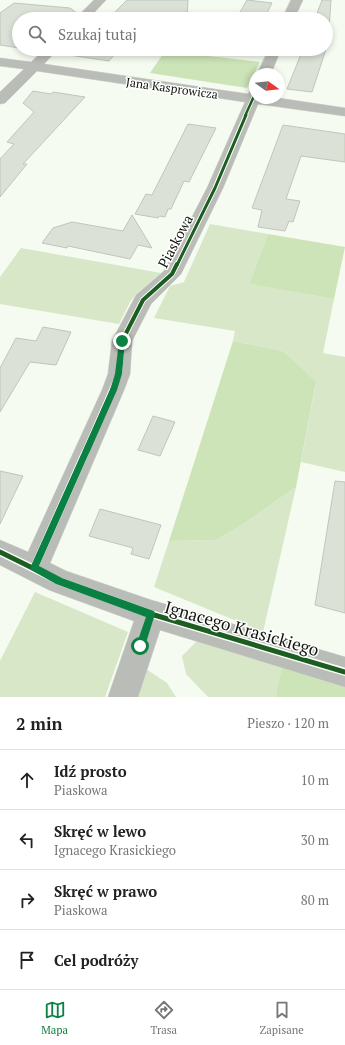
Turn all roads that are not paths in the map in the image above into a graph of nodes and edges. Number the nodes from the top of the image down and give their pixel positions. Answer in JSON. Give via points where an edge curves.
{"nodes":[{"id":1,"x":100,"y":0,"type":"edge"},
{"id":2,"x":297,"y":0,"type":"edge"},
{"id":3,"x":88,"y":12,"type":"edge"},
{"id":4,"x":291,"y":12,"type":"edge"},
{"id":5,"x":45,"y":56,"type":"edge"},
{"id":6,"x":272,"y":56,"type":"edge"},
{"id":7,"x":0,"y":62,"type":"edge"},
{"id":8,"x":33,"y":67,"type":"junction"},
{"id":9,"x":267,"y":68,"type":"edge"},
{"id":10,"x":249,"y":95,"type":"edge"},
{"id":11,"x":0,"y":100,"type":"edge"},
{"id":12,"x":285,"y":101,"type":"edge"},
{"id":13,"x":251,"y":104,"type":"edge"},
{"id":14,"x":345,"y":112,"type":"edge"},
{"id":15,"x":0,"y":552,"type":"edge"},
{"id":16,"x":34,"y":568,"type":"junction"},
{"id":17,"x":151,"y":614,"type":"junction"},
{"id":18,"x":345,"y":672,"type":"edge"},
{"id":19,"x":123,"y":697,"type":"edge"}],
"edges":[{"from":1,"to":3,"type":"street"},
{"from":2,"to":4,"type":"street"},
{"from":5,"to":8,"type":"street"},
{"from":6,"to":9,"type":"street"},
{"from":7,"to":8,"type":"street","name":"Jana Kasprowicza"},
{"from":8,"to":10,"type":"street","name":"Jana Kasprowicza"},
{"from":8,"to":11,"type":"street"},
{"from":12,"to":14,"type":"street","name":"Jana Kasprowicza"},
{"from":13,"to":16,"type":"street","name":"Piaskowa","via":[[215,188],[172,274],[143,300],[122,341],[119,374],[113,390]]},
{"from":15,"to":16,"type":"street","name":"Ignacego Krasickiego"},
{"from":16,"to":17,"type":"street","name":"Ignacego Krasickiego","via":[[59,581]]},
{"from":17,"to":18,"type":"street","name":"Ignacego Krasickiego"},
{"from":17,"to":19,"type":"street"}]}
